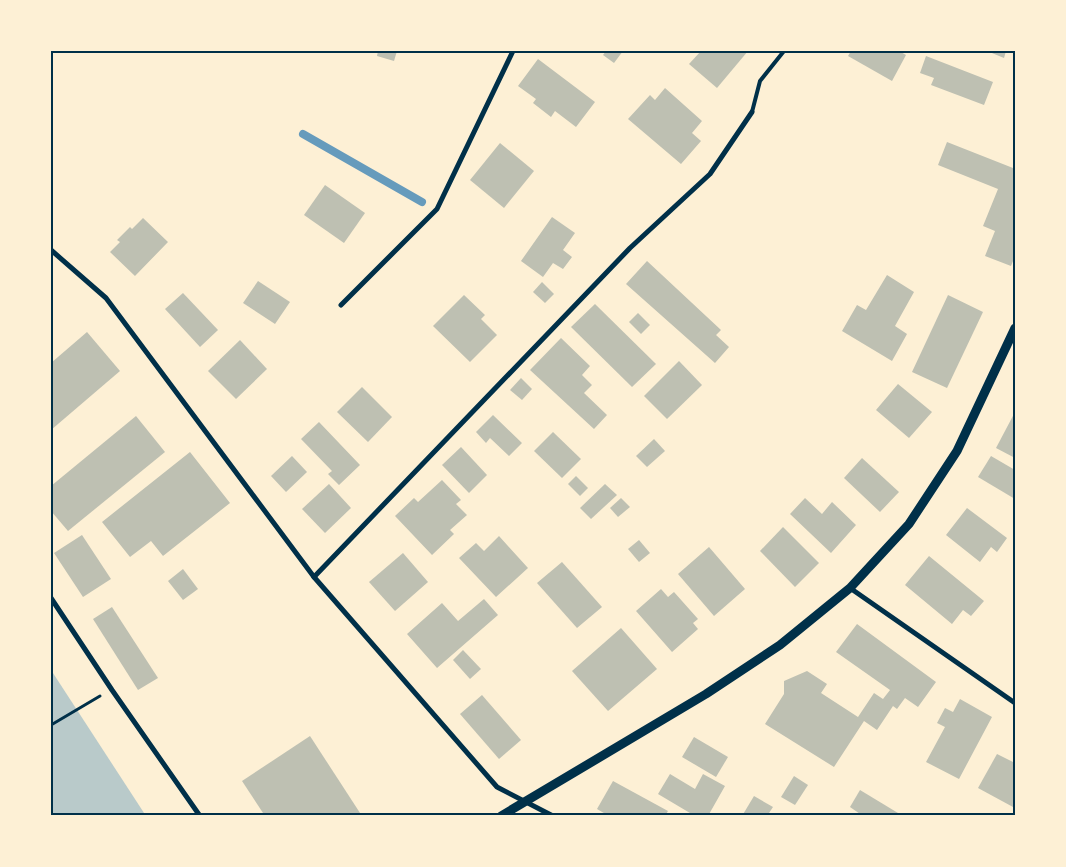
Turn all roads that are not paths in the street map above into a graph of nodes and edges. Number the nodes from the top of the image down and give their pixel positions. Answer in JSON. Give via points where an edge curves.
{"nodes":[{"id":1,"x":513,"y":51,"type":"edge"},
{"id":2,"x":784,"y":51,"type":"edge"},
{"id":3,"x":752,"y":112,"type":"joint"},
{"id":4,"x":51,"y":250,"type":"edge"},
{"id":5,"x":341,"y":305,"type":"dead end"},
{"id":6,"x":1015,"y":328,"type":"edge"},
{"id":7,"x":314,"y":577,"type":"junction"},
{"id":8,"x":850,"y":588,"type":"junction"},
{"id":9,"x":51,"y":598,"type":"edge"},
{"id":10,"x":1015,"y":703,"type":"edge"},
{"id":11,"x":526,"y":801,"type":"junction"},
{"id":12,"x":200,"y":816,"type":"edge"},
{"id":13,"x":501,"y":816,"type":"edge"},
{"id":14,"x":553,"y":816,"type":"edge"}],
"edges":[{"from":1,"to":5,"type":"street","via":[[437,209]]},
{"from":2,"to":3,"type":"lane","via":[[760,81]]},
{"from":3,"to":7,"type":"street","via":[[710,174],[630,248]]},
{"from":4,"to":7,"type":"street","via":[[106,298]]},
{"from":6,"to":8,"type":"street","via":[[957,451],[909,524]]},
{"from":7,"to":11,"type":"street","via":[[497,787]]},
{"from":8,"to":10,"type":"street"},
{"from":8,"to":11,"type":"street","via":[[780,645]]},
{"from":9,"to":12,"type":"street"},
{"from":11,"to":13,"type":"street"},
{"from":11,"to":14,"type":"street"}]}
